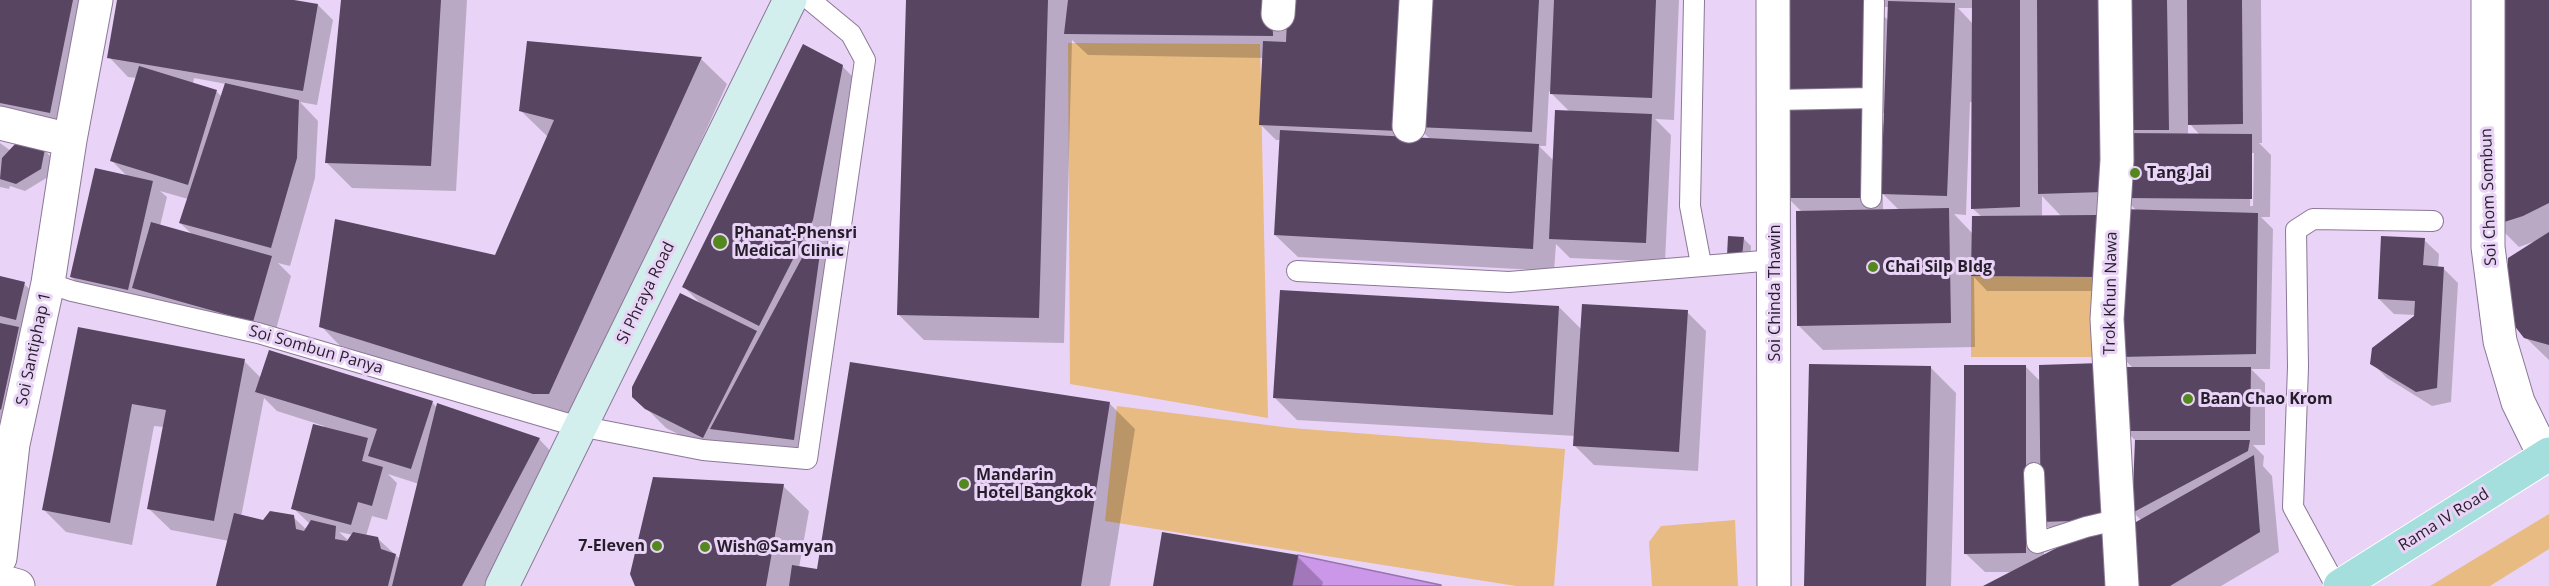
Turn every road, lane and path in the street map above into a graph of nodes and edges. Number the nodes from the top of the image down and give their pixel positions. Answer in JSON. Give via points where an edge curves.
{"nodes":[{"id":1,"x":96,"y":0,"type":"edge"},
{"id":2,"x":789,"y":0,"type":"edge"},
{"id":3,"x":810,"y":0,"type":"edge"},
{"id":4,"x":1416,"y":0,"type":"edge"},
{"id":5,"x":1694,"y":0,"type":"edge"},
{"id":6,"x":1773,"y":0,"type":"edge"},
{"id":7,"x":2115,"y":0,"type":"edge"},
{"id":8,"x":2488,"y":0,"type":"edge"},
{"id":9,"x":1874,"y":3,"type":"dead end"},
{"id":10,"x":1872,"y":98,"type":"junction"},
{"id":11,"x":1774,"y":100,"type":"junction"},
{"id":12,"x":0,"y":123,"type":"edge"},
{"id":13,"x":1409,"y":126,"type":"dead end"},
{"id":14,"x":70,"y":140,"type":"junction"},
{"id":15,"x":1871,"y":198,"type":"dead end"},
{"id":16,"x":2433,"y":221,"type":"dead end"},
{"id":17,"x":1775,"y":260,"type":"junction"},
{"id":18,"x":1701,"y":264,"type":"junction"},
{"id":19,"x":1297,"y":271,"type":"dead end"},
{"id":20,"x":48,"y":283,"type":"junction"},
{"id":21,"x":581,"y":427,"type":"junction"},
{"id":22,"x":2547,"y":455,"type":"edge"},
{"id":23,"x":2034,"y":473,"type":"dead end"},
{"id":24,"x":2120,"y":519,"type":"junction"},
{"id":25,"x":0,"y":558,"type":"edge"},
{"id":26,"x":0,"y":581,"type":"edge"},
{"id":27,"x":18,"y":586,"type":"edge"},
{"id":28,"x":502,"y":586,"type":"edge"},
{"id":29,"x":1774,"y":586,"type":"edge"},
{"id":30,"x":2122,"y":586,"type":"edge"},
{"id":31,"x":2338,"y":586,"type":"edge"}],
"edges":[{"from":1,"to":14,"type":"street","name":"Soi Santiphap 1"},
{"from":2,"to":21,"type":"main road","name":"Si Phraya Road"},
{"from":3,"to":21,"type":"lane","name":"Soi Sombun Panya","via":[[851,34],[865,60],[807,459],[703,450]]},
{"from":4,"to":13,"type":"street"},
{"from":5,"to":18,"type":"lane","via":[[1690,206]]},
{"from":6,"to":11,"type":"street","name":"Soi Chinda Thawin"},
{"from":7,"to":24,"type":"street","name":"Trok Khun Nawa","via":[[2116,160],[2107,319]]},
{"from":8,"to":22,"type":"street","name":"Soi Chom Sombun","via":[[2488,246],[2500,341],[2518,402]]},
{"from":9,"to":10,"type":"lane"},
{"from":10,"to":11,"type":"lane"},
{"from":10,"to":15,"type":"lane"},
{"from":11,"to":17,"type":"street","name":"Soi Chinda Thawin"},
{"from":12,"to":14,"type":"street"},
{"from":14,"to":20,"type":"street","name":"Soi Santiphap 1"},
{"from":16,"to":31,"type":"lane","via":[[2313,219],[2296,230],[2298,367],[2293,507]]},
{"from":17,"to":18,"type":"lane"},
{"from":17,"to":29,"type":"street","name":"Soi Chinda Thawin"},
{"from":18,"to":19,"type":"lane","via":[[1509,282]]},
{"from":20,"to":21,"type":"lane","name":"Soi Sombun Panya","via":[[258,333]]},
{"from":20,"to":25,"type":"street","name":"Soi Santiphap 1","via":[[13,444]]},
{"from":21,"to":28,"type":"main road","name":"Si Phraya Road"},
{"from":22,"to":31,"type":"main road","name":"Rama IV Road"},
{"from":23,"to":24,"type":"lane","via":[[2037,543]]},
{"from":24,"to":30,"type":"street","name":"Trok Khun Nawa"},
{"from":26,"to":27,"type":"street"}]}
